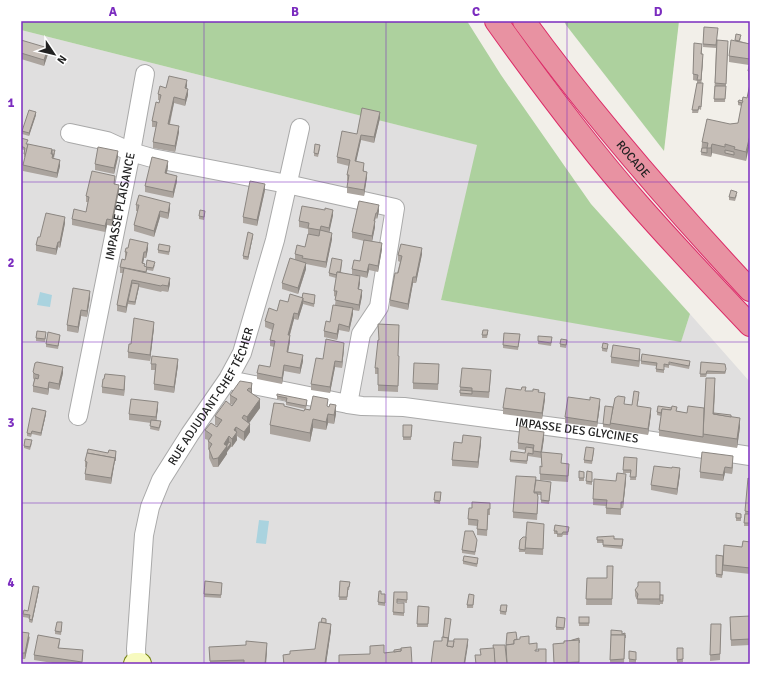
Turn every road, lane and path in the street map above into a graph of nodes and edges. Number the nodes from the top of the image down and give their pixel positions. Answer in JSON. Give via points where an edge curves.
{"nodes":[{"id":1,"x":496,"y":21,"type":"edge"},
{"id":2,"x":524,"y":21,"type":"edge"},
{"id":3,"x":146,"y":74,"type":"dead end"},
{"id":4,"x":300,"y":128,"type":"dead end"},
{"id":5,"x":70,"y":133,"type":"dead end"},
{"id":6,"x":131,"y":152,"type":"junction"},
{"id":7,"x":287,"y":184,"type":"junction"},
{"id":8,"x":750,"y":290,"type":"edge"},
{"id":9,"x":750,"y":325,"type":"edge"},
{"id":10,"x":228,"y":379,"type":"junction"},
{"id":11,"x":348,"y":404,"type":"junction"},
{"id":12,"x":78,"y":416,"type":"dead end"},
{"id":13,"x":750,"y":456,"type":"edge"},
{"id":14,"x":137,"y":664,"type":"edge"}],
"edges":[{"from":1,"to":9,"type":"highway","via":[[639,205]]},
{"from":2,"to":8,"type":"highway","name":"ROCADE","via":[[627,153]]},
{"from":3,"to":6,"type":"street"},
{"from":4,"to":7,"type":"street","name":"RUE ADJUDANT-CHEF TÉCHER"},
{"from":5,"to":6,"type":"street","via":[[107,141]]},
{"from":6,"to":7,"type":"street","name":"IMPASSE PLAISANCE"},
{"from":6,"to":12,"type":"street","name":"IMPASSE PLAISANCE"},
{"from":7,"to":10,"type":"street","name":"RUE ADJUDANT-CHEF TÉCHER","via":[[275,240],[242,353]]},
{"from":7,"to":11,"type":"street","name":"IMPASSE PLAISANCE","via":[[395,208],[379,307],[360,334]]},
{"from":10,"to":11,"type":"street","name":"IMPASSE DES GLYCINES"},
{"from":10,"to":14,"type":"street","name":"RUE ADJUDANT-CHEF TÉCHER","via":[[161,480],[150,507],[144,535]]},
{"from":11,"to":13,"type":"street","name":"IMPASSE DES GLYCINES","via":[[404,407]]}]}
